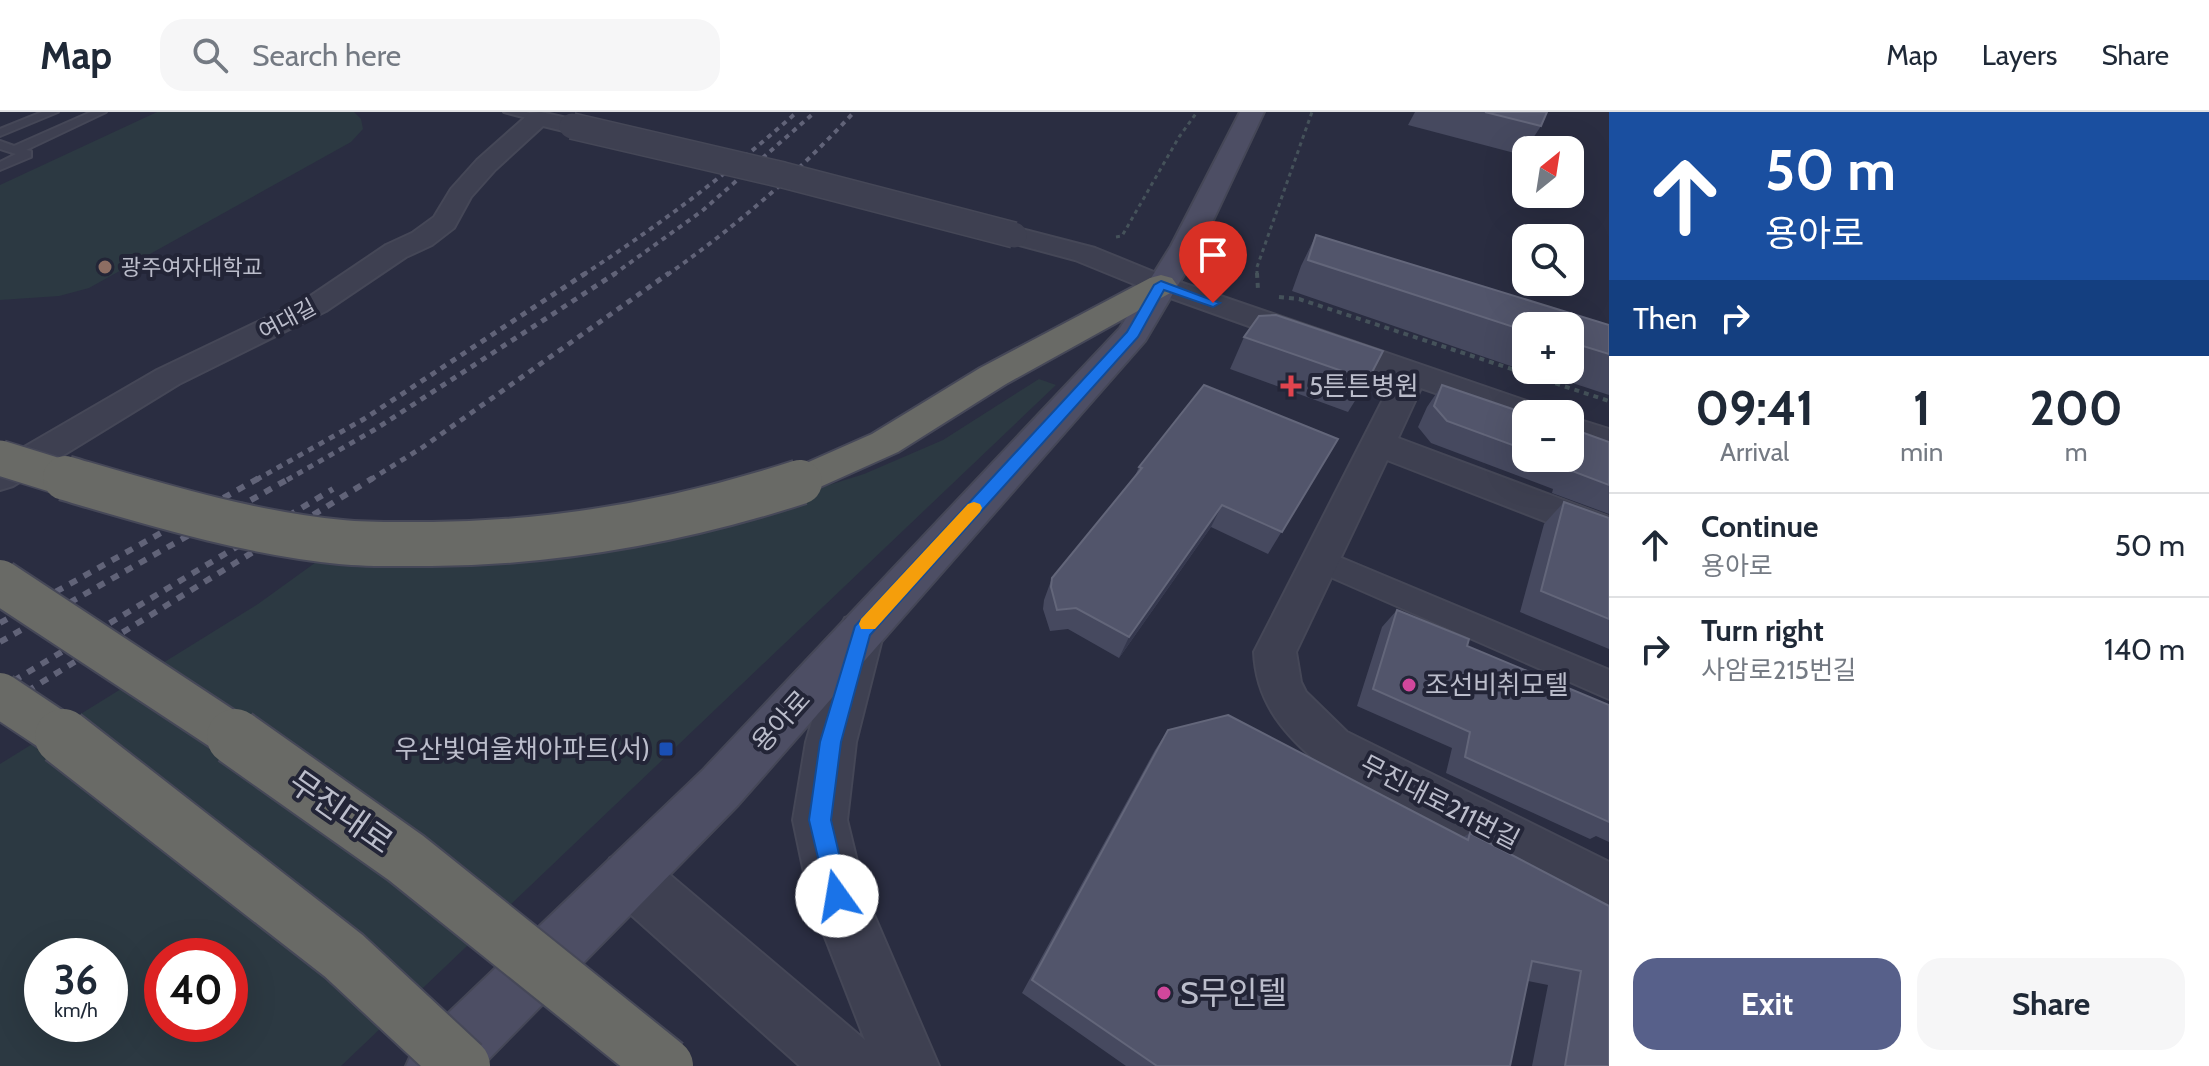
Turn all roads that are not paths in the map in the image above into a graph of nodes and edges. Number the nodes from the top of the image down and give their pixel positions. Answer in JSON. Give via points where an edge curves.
{"nodes":[{"id":1,"x":52,"y":112,"type":"edge"},
{"id":2,"x":100,"y":112,"type":"edge"},
{"id":3,"x":1252,"y":112,"type":"edge"},
{"id":4,"x":548,"y":118,"type":"edge"},
{"id":5,"x":0,"y":133,"type":"edge"},
{"id":6,"x":0,"y":145,"type":"edge"},
{"id":7,"x":15,"y":150,"type":"junction"},
{"id":8,"x":0,"y":166,"type":"edge"},
{"id":9,"x":1161,"y":285,"type":"junction"},
{"id":10,"x":1412,"y":373,"type":"junction"},
{"id":11,"x":1512,"y":408,"type":"edge"},
{"id":12,"x":1584,"y":433,"type":"edge"},
{"id":13,"x":1609,"y":442,"type":"edge"},
{"id":14,"x":1378,"y":443,"type":"junction"},
{"id":15,"x":0,"y":458,"type":"edge"},
{"id":16,"x":0,"y":477,"type":"edge"},
{"id":17,"x":1609,"y":532,"type":"edge"},
{"id":18,"x":1320,"y":560,"type":"junction"},
{"id":19,"x":0,"y":582,"type":"edge"},
{"id":20,"x":861,"y":631,"type":"junction"},
{"id":21,"x":1609,"y":685,"type":"edge"},
{"id":22,"x":0,"y":695,"type":"edge"},
{"id":23,"x":630,"y":877,"type":"junction"},
{"id":24,"x":1609,"y":889,"type":"edge"},
{"id":25,"x":438,"y":1066,"type":"edge"},
{"id":26,"x":462,"y":1066,"type":"edge"},
{"id":27,"x":665,"y":1066,"type":"edge"},
{"id":28,"x":847,"y":1066,"type":"edge"},
{"id":29,"x":907,"y":1066,"type":"edge"}],
"edges":[{"from":1,"to":5,"type":"lane"},
{"from":2,"to":7,"type":"lane"},
{"from":3,"to":9,"type":"main road","name":"용아로"},
{"from":4,"to":9,"type":"street","bridge":true,"via":[[1085,254]]},
{"from":4,"to":16,"type":"street","name":"여대길","via":[[486,165],[460,194],[445,222],[422,239],[316,305],[168,377]]},
{"from":6,"to":7,"type":"lane"},
{"from":7,"to":8,"type":"lane","via":[[27,154]]},
{"from":9,"to":10,"type":"street"},
{"from":9,"to":15,"type":"highway","bridge":true,"via":[[993,376],[885,443],[734,505],[648,525],[472,545],[332,541],[184,513]]},
{"from":9,"to":20,"type":"main road","name":"용아로","via":[[1133,334]]},
{"from":10,"to":11,"type":"street"},
{"from":10,"to":14,"type":"street"},
{"from":12,"to":13,"type":"street"},
{"from":14,"to":17,"type":"street"},
{"from":14,"to":18,"type":"street"},
{"from":18,"to":21,"type":"street"},
{"from":18,"to":24,"type":"street","name":"무진대로211번길","via":[[1275,652],[1275,674],[1284,699],[1304,724],[1331,746]]},
{"from":19,"to":27,"type":"highway","name":"무진대로","bridge":true,"via":[[220,726],[406,858]]},
{"from":20,"to":23,"type":"main road","name":"용아로","via":[[720,788]]},
{"from":20,"to":29,"type":"street","via":[[831,742],[820,820],[837,896]]},
{"from":22,"to":26,"type":"highway","bridge":true,"via":[[72,743],[344,956]]},
{"from":23,"to":25,"type":"main road","name":"용아로"},
{"from":23,"to":28,"type":"street"}]}
